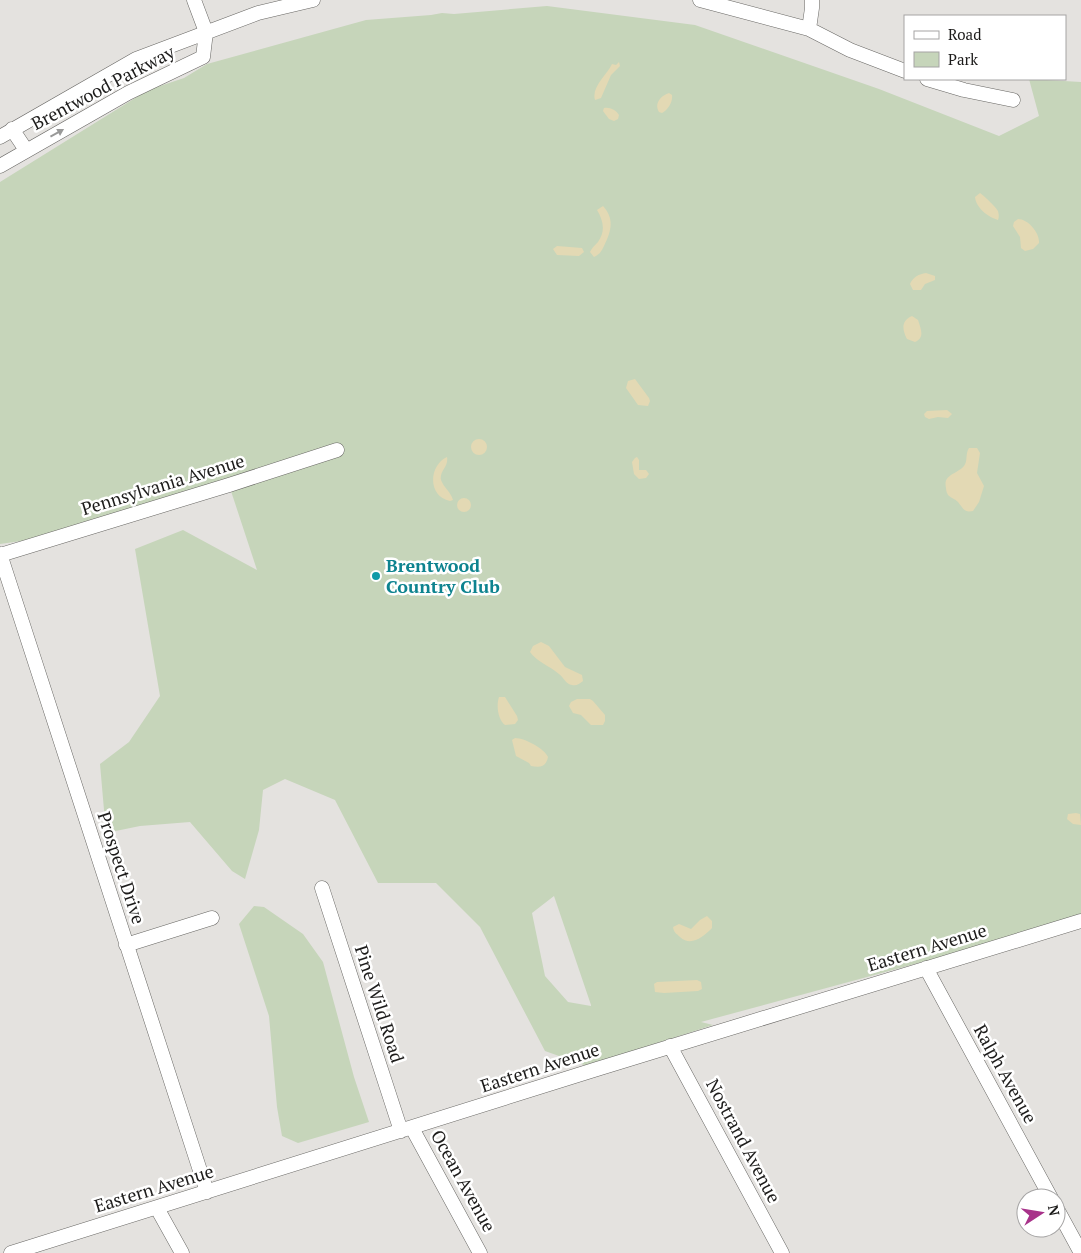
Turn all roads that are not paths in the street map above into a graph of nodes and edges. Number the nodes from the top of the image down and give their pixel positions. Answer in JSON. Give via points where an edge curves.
{"nodes":[{"id":1,"x":194,"y":0,"type":"edge"},
{"id":2,"x":313,"y":0,"type":"edge"},
{"id":3,"x":700,"y":0,"type":"edge"},
{"id":4,"x":812,"y":0,"type":"edge"},
{"id":5,"x":809,"y":29,"type":"junction"},
{"id":6,"x":206,"y":32,"type":"junction"},
{"id":7,"x":904,"y":71,"type":"edge"},
{"id":8,"x":930,"y":80,"type":"edge"},
{"id":9,"x":1013,"y":100,"type":"dead end"},
{"id":10,"x":12,"y":129,"type":"junction"},
{"id":11,"x":0,"y":137,"type":"edge"},
{"id":12,"x":26,"y":150,"type":"junction"},
{"id":13,"x":0,"y":166,"type":"edge"},
{"id":14,"x":337,"y":450,"type":"dead end"},
{"id":15,"x":0,"y":555,"type":"edge"},
{"id":16,"x":322,"y":888,"type":"dead end"},
{"id":17,"x":212,"y":918,"type":"dead end"},
{"id":18,"x":1081,"y":921,"type":"edge"},
{"id":19,"x":126,"y":945,"type":"junction"},
{"id":20,"x":926,"y":968,"type":"junction"},
{"id":21,"x":670,"y":1046,"type":"junction"},
{"id":22,"x":406,"y":1130,"type":"junction"},
{"id":23,"x":1046,"y":1188,"type":"edge"},
{"id":24,"x":207,"y":1192,"type":"junction"},
{"id":25,"x":157,"y":1208,"type":"junction"},
{"id":26,"x":1066,"y":1225,"type":"edge"},
{"id":27,"x":11,"y":1253,"type":"edge"},
{"id":28,"x":182,"y":1253,"type":"edge"},
{"id":29,"x":480,"y":1253,"type":"edge"},
{"id":30,"x":782,"y":1253,"type":"edge"},
{"id":31,"x":1081,"y":1253,"type":"edge"}],
"edges":[{"from":1,"to":6,"type":"street"},
{"from":2,"to":6,"type":"street","name":"Brentwood Parkway","via":[[258,13]]},
{"from":3,"to":5,"type":"street"},
{"from":4,"to":5,"type":"street"},
{"from":5,"to":7,"type":"street","via":[[850,50]]},
{"from":6,"to":10,"type":"street","name":"Brentwood Parkway","via":[[136,59]]},
{"from":12,"to":6,"type":"street","name":"Brentwood Parkway","one_way":true,"via":[[128,93],[203,57]]},
{"from":8,"to":9,"type":"street"},
{"from":10,"to":11,"type":"street","name":"Brentwood Parkway"},
{"from":10,"to":12,"type":"street"},
{"from":12,"to":13,"type":"street","name":"Brentwood Parkway"},
{"from":14,"to":15,"type":"street","name":"Pennsylvania Avenue"},
{"from":15,"to":19,"type":"street","name":"Prospect Drive"},
{"from":16,"to":22,"type":"street","name":"Pine Wild Road"},
{"from":17,"to":19,"type":"street"},
{"from":18,"to":20,"type":"street","name":"Eastern Avenue"},
{"from":19,"to":24,"type":"street","name":"Prospect Drive"},
{"from":20,"to":21,"type":"street","name":"Eastern Avenue"},
{"from":20,"to":23,"type":"street","name":"Ralph Avenue"},
{"from":21,"to":22,"type":"street","name":"Eastern Avenue"},
{"from":21,"to":30,"type":"street","name":"Nostrand Avenue"},
{"from":22,"to":24,"type":"street","name":"Eastern Avenue"},
{"from":22,"to":29,"type":"street","name":"Ocean Avenue"},
{"from":24,"to":25,"type":"street","name":"Eastern Avenue"},
{"from":25,"to":27,"type":"street","name":"Eastern Avenue"},
{"from":25,"to":28,"type":"street"},
{"from":26,"to":31,"type":"street"}]}
